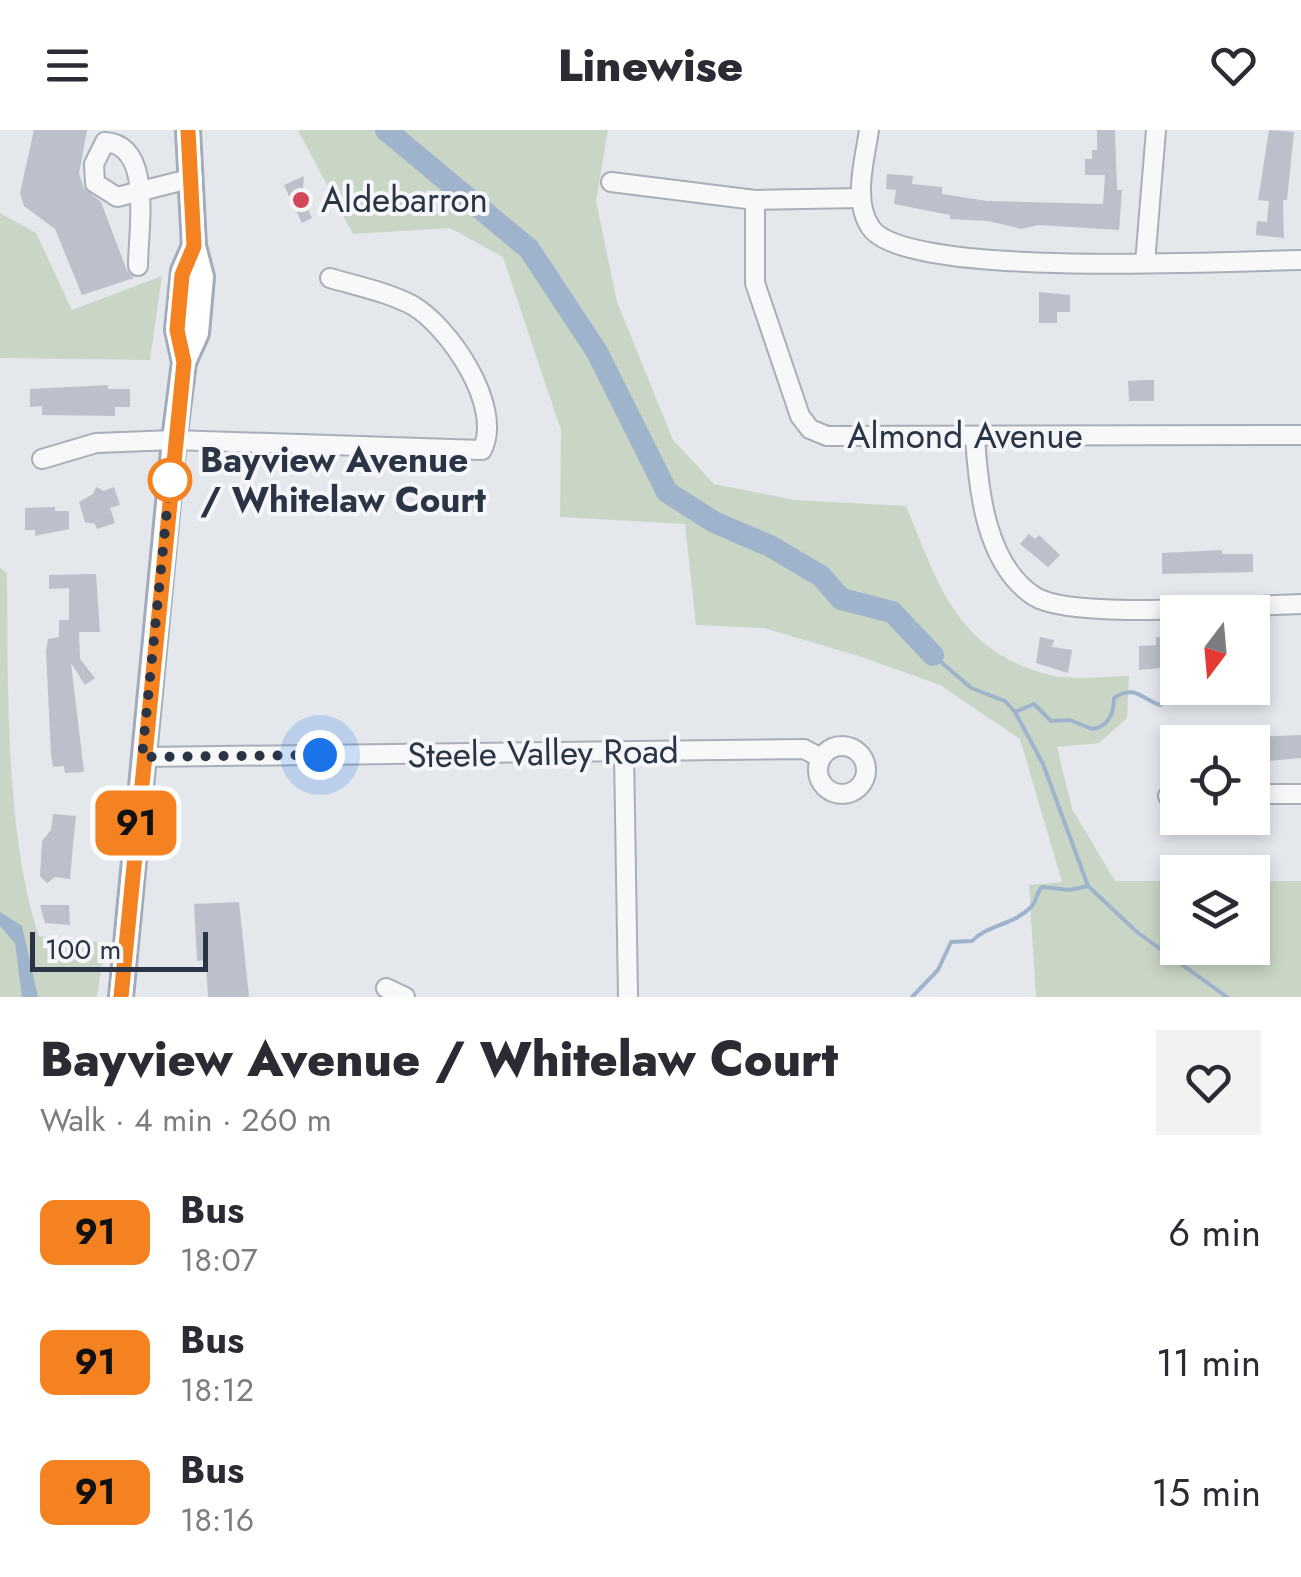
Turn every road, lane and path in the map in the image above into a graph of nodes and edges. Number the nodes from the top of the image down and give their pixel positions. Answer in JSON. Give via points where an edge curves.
{"nodes":[{"id":1,"x":188,"y":130,"type":"edge"},
{"id":2,"x":869,"y":130,"type":"edge"},
{"id":3,"x":1156,"y":130,"type":"edge"},
{"id":4,"x":193,"y":178,"type":"junction"},
{"id":5,"x":611,"y":182,"type":"dead end"},
{"id":6,"x":861,"y":198,"type":"junction"},
{"id":7,"x":754,"y":200,"type":"junction"},
{"id":8,"x":1301,"y":260,"type":"edge"},
{"id":9,"x":1145,"y":264,"type":"junction"},
{"id":10,"x":138,"y":266,"type":"dead end"},
{"id":11,"x":330,"y":278,"type":"dead end"},
{"id":12,"x":1301,"y":435,"type":"edge"},
{"id":13,"x":975,"y":436,"type":"junction"},
{"id":14,"x":174,"y":440,"type":"junction"},
{"id":15,"x":42,"y":459,"type":"dead end"},
{"id":16,"x":1301,"y":604,"type":"edge"},
{"id":17,"x":624,"y":752,"type":"junction"},
{"id":18,"x":142,"y":757,"type":"junction"},
{"id":19,"x":821,"y":758,"type":"dead end"},
{"id":20,"x":1270,"y":794,"type":"edge"},
{"id":21,"x":1301,"y":794,"type":"edge"},
{"id":22,"x":386,"y":988,"type":"dead end"},
{"id":23,"x":121,"y":997,"type":"edge"},
{"id":24,"x":405,"y":997,"type":"edge"},
{"id":25,"x":628,"y":997,"type":"edge"}],
"edges":[{"from":1,"to":4,"type":"main road"},
{"from":2,"to":6,"type":"street"},
{"from":3,"to":9,"type":"street"},
{"from":4,"to":10,"type":"street","via":[[138,194]]},
{"from":4,"to":14,"type":"main road","via":[[194,246],[202,277]]},
{"from":5,"to":7,"type":"street"},
{"from":6,"to":7,"type":"street"},
{"from":6,"to":9,"type":"street","via":[[872,230],[899,246],[1026,262]]},
{"from":7,"to":13,"type":"street","name":"Almond Avenue","via":[[758,295],[810,430],[827,436]]},
{"from":8,"to":9,"type":"street"},
{"from":11,"to":14,"type":"street","via":[[410,304],[439,330],[480,391],[488,426],[482,450]]},
{"from":12,"to":13,"type":"street","name":"Almond Avenue"},
{"from":13,"to":16,"type":"street","via":[[982,510],[1012,574],[1034,596],[1072,608]]},
{"from":14,"to":15,"type":"street","via":[[96,443]]},
{"from":14,"to":18,"type":"main road"},
{"from":17,"to":18,"type":"street","name":"Steele Valley Road"},
{"from":17,"to":19,"type":"street","name":"Steele Valley Road","via":[[804,748]]},
{"from":17,"to":25,"type":"street"},
{"from":18,"to":23,"type":"main road"},
{"from":20,"to":21,"type":"street"},
{"from":22,"to":24,"type":"street"}]}
